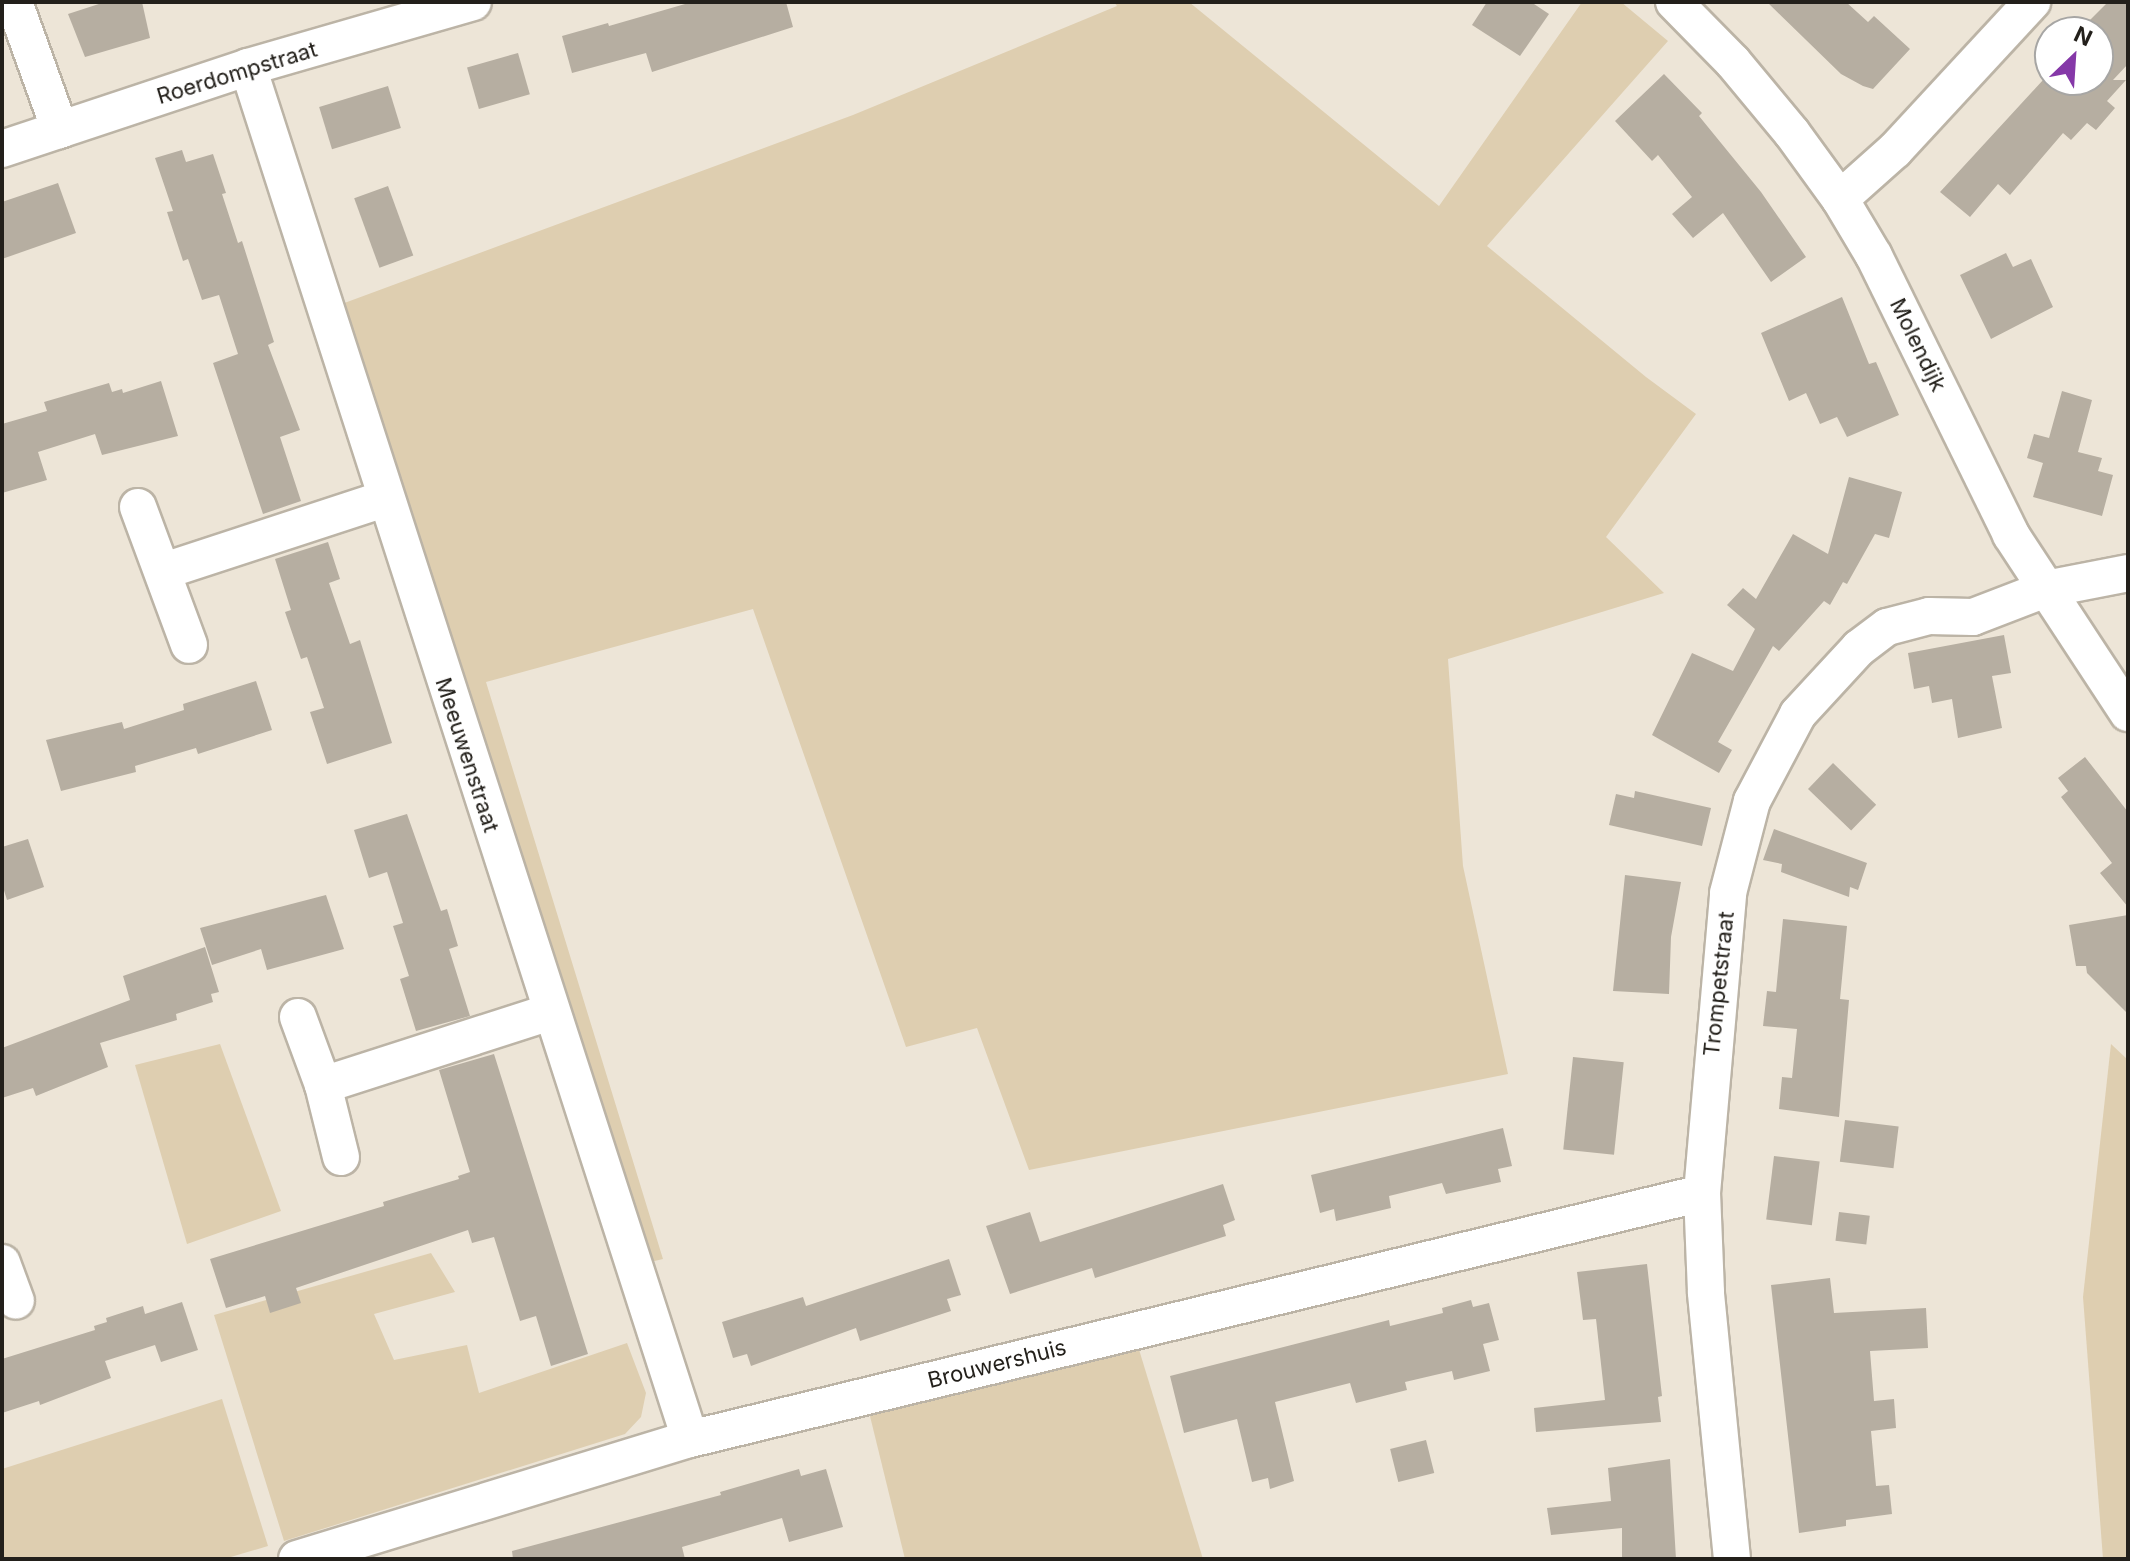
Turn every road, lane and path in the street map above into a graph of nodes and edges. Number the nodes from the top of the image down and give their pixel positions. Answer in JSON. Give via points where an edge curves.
{"nodes":[{"id":1,"x":14,"y":2,"type":"edge"},
{"id":2,"x":473,"y":2,"type":"edge"},
{"id":3,"x":1674,"y":2,"type":"edge"},
{"id":4,"x":2032,"y":2,"type":"edge"},
{"id":5,"x":248,"y":67,"type":"junction"},
{"id":6,"x":60,"y":130,"type":"junction"},
{"id":7,"x":2,"y":149,"type":"edge"},
{"id":8,"x":1840,"y":199,"type":"junction"},
{"id":9,"x":384,"y":499,"type":"junction"},
{"id":10,"x":138,"y":507,"type":"dead end"},
{"id":11,"x":164,"y":571,"type":"junction"},
{"id":12,"x":2128,"y":573,"type":"edge"},
{"id":13,"x":2046,"y":589,"type":"junction"},
{"id":14,"x":189,"y":645,"type":"dead end"},
{"id":15,"x":2128,"y":713,"type":"edge"},
{"id":16,"x":551,"y":1012,"type":"junction"},
{"id":17,"x":298,"y":1017,"type":"dead end"},
{"id":18,"x":323,"y":1085,"type":"junction"},
{"id":19,"x":341,"y":1157,"type":"dead end"},
{"id":20,"x":1702,"y":1193,"type":"junction"},
{"id":21,"x":2,"y":1263,"type":"edge"},
{"id":22,"x":16,"y":1301,"type":"dead end"},
{"id":23,"x":690,"y":1439,"type":"junction"},
{"id":24,"x":297,"y":1559,"type":"edge"},
{"id":25,"x":1732,"y":1559,"type":"edge"}],
"edges":[{"from":1,"to":6,"type":"street"},
{"from":2,"to":5,"type":"street","name":"Roerdompstraat"},
{"from":3,"to":8,"type":"street","name":"Molendijk","via":[[1743,74]]},
{"from":4,"to":8,"type":"street","via":[[1895,150]]},
{"from":5,"to":6,"type":"street","name":"Roerdompstraat"},
{"from":5,"to":9,"type":"street","name":"Meeuwenstraat"},
{"from":6,"to":7,"type":"street","name":"Roerdompstraat"},
{"from":8,"to":13,"type":"street","name":"Molendijk","via":[[2011,535]]},
{"from":9,"to":11,"type":"street"},
{"from":9,"to":16,"type":"street","name":"Meeuwenstraat"},
{"from":10,"to":11,"type":"street"},
{"from":11,"to":14,"type":"street"},
{"from":12,"to":13,"type":"street","name":"Trompetstraat"},
{"from":13,"to":15,"type":"street","name":"Molendijk"},
{"from":13,"to":20,"type":"street","name":"Trompetstraat","via":[[1973,617],[1929,616],[1887,627],[1827,679],[1772,757],[1747,816],[1728,893]]},
{"from":16,"to":18,"type":"street"},
{"from":16,"to":23,"type":"street","name":"Meeuwenstraat"},
{"from":17,"to":18,"type":"street"},
{"from":18,"to":19,"type":"street"},
{"from":20,"to":23,"type":"street","name":"Brouwershuis"},
{"from":20,"to":25,"type":"street","name":"Trompetstraat","via":[[1706,1292]]},
{"from":21,"to":22,"type":"street"},
{"from":23,"to":24,"type":"street","name":"Brouwershuis"}]}
